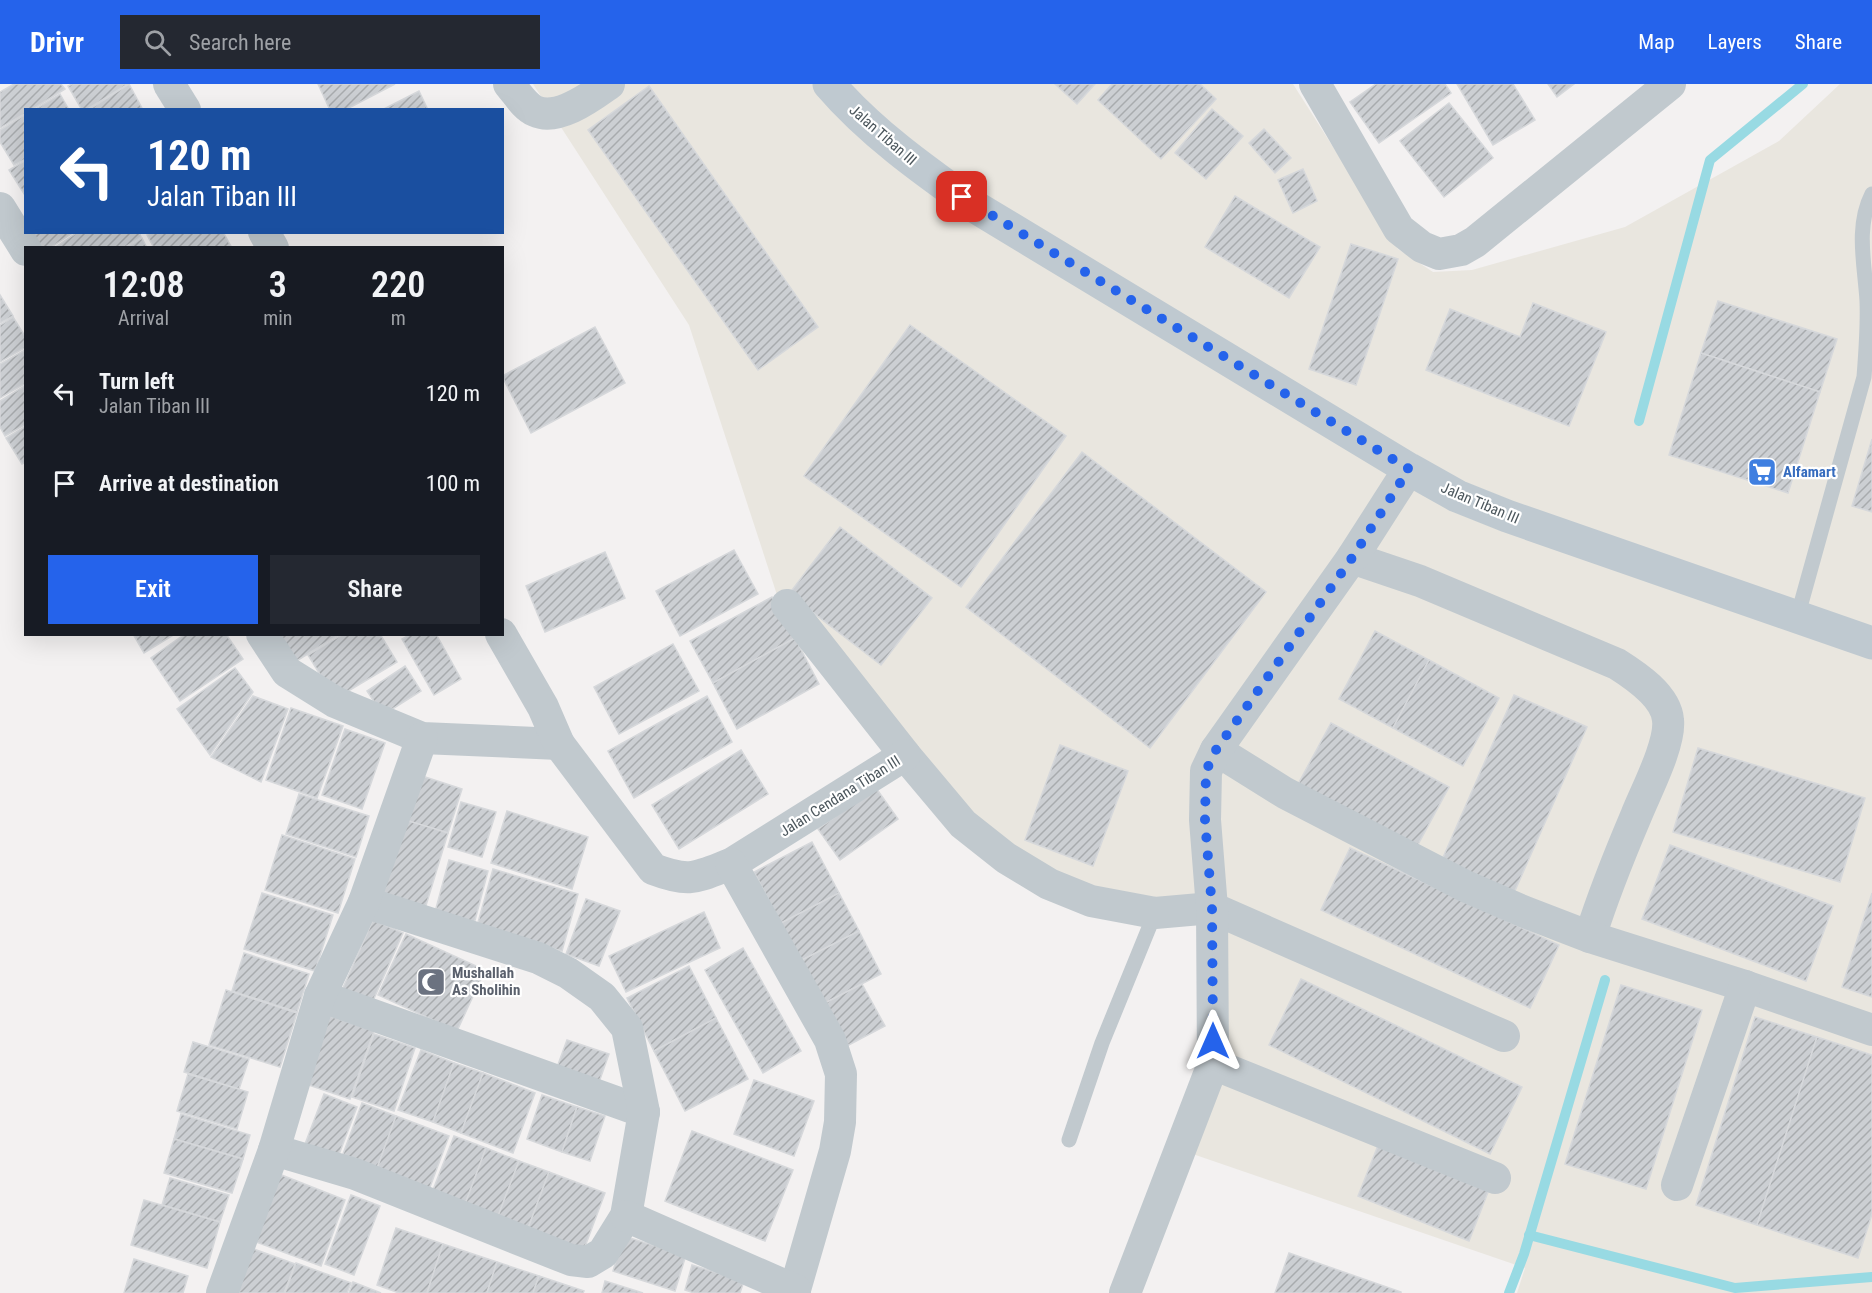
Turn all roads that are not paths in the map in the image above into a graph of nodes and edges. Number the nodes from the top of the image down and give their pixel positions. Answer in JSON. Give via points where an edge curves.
{"nodes":[{"id":1,"x":169,"y":84,"type":"edge"},
{"id":2,"x":509,"y":84,"type":"edge"},
{"id":3,"x":609,"y":84,"type":"edge"},
{"id":4,"x":829,"y":84,"type":"edge"},
{"id":5,"x":1315,"y":84,"type":"edge"},
{"id":6,"x":1670,"y":84,"type":"edge"},
{"id":7,"x":184,"y":108,"type":"edge"},
{"id":8,"x":1872,"y":194,"type":"edge"},
{"id":9,"x":0,"y":208,"type":"edge"},
{"id":10,"x":24,"y":247,"type":"edge"},
{"id":11,"x":1409,"y":469,"type":"junction"},
{"id":12,"x":1352,"y":558,"type":"junction"},
{"id":13,"x":787,"y":605,"type":"dead end"},
{"id":14,"x":1797,"y":618,"type":"junction"},
{"id":15,"x":263,"y":636,"type":"edge"},
{"id":16,"x":502,"y":636,"type":"edge"},
{"id":17,"x":1872,"y":643,"type":"edge"},
{"id":18,"x":422,"y":738,"type":"junction"},
{"id":19,"x":559,"y":744,"type":"junction"},
{"id":20,"x":1216,"y":750,"type":"junction"},
{"id":21,"x":904,"y":755,"type":"junction"},
{"id":22,"x":731,"y":864,"type":"junction"},
{"id":23,"x":364,"y":902,"type":"junction"},
{"id":24,"x":1212,"y":908,"type":"junction"},
{"id":25,"x":1155,"y":913,"type":"junction"},
{"id":26,"x":1590,"y":937,"type":"junction"},
{"id":27,"x":1745,"y":986,"type":"junction"},
{"id":28,"x":320,"y":996,"type":"junction"},
{"id":29,"x":1872,"y":1030,"type":"edge"},
{"id":30,"x":1504,"y":1036,"type":"dead end"},
{"id":31,"x":1213,"y":1064,"type":"junction"},
{"id":32,"x":644,"y":1112,"type":"junction"},
{"id":33,"x":1069,"y":1140,"type":"dead end"},
{"id":34,"x":274,"y":1150,"type":"junction"},
{"id":35,"x":1495,"y":1178,"type":"dead end"},
{"id":36,"x":1677,"y":1185,"type":"dead end"},
{"id":37,"x":626,"y":1216,"type":"junction"},
{"id":38,"x":795,"y":1291,"type":"edge"},
{"id":39,"x":222,"y":1293,"type":"edge"},
{"id":40,"x":1125,"y":1293,"type":"edge"}],
"edges":[{"from":1,"to":7,"type":"street"},
{"from":2,"to":3,"type":"street","via":[[527,106],[542,114],[576,106]]},
{"from":4,"to":11,"type":"street","name":"Jalan Tiban III","via":[[916,165],[977,208]]},
{"from":5,"to":6,"type":"street","via":[[1399,229],[1422,247],[1439,254],[1461,250],[1475,242]]},
{"from":8,"to":14,"type":"lane","via":[[1864,218],[1862,250],[1868,338],[1864,377]]},
{"from":9,"to":10,"type":"street"},
{"from":11,"to":12,"type":"street"},
{"from":11,"to":14,"type":"street","name":"Jalan Tiban III","via":[[1458,496],[1507,516]]},
{"from":12,"to":20,"type":"street"},
{"from":12,"to":26,"type":"street","via":[[1420,581],[1617,664],[1642,680],[1664,707],[1668,732],[1663,749]]},
{"from":13,"to":21,"type":"street"},
{"from":14,"to":17,"type":"street","name":"Jalan Tiban III"},
{"from":15,"to":18,"type":"street","via":[[287,672],[335,702]]},
{"from":16,"to":19,"type":"street","name":"Jalan Cendana Tiban III","via":[[543,707]]},
{"from":18,"to":19,"type":"street"},
{"from":18,"to":23,"type":"street"},
{"from":19,"to":22,"type":"street","name":"Jalan Cendana Tiban III","via":[[653,869],[677,878],[690,878]]},
{"from":20,"to":24,"type":"street","via":[[1206,771],[1205,820]]},
{"from":20,"to":26,"type":"street","via":[[1285,793],[1465,886]]},
{"from":21,"to":22,"type":"street","name":"Jalan Cendana Tiban III"},
{"from":21,"to":25,"type":"street","name":"Jalan Cendana Tiban III","via":[[963,824],[1006,858],[1049,884],[1092,901]]},
{"from":22,"to":38,"type":"street","via":[[830,1041],[841,1074],[835,1151]]},
{"from":23,"to":28,"type":"street"},
{"from":23,"to":32,"type":"street","via":[[538,958],[602,997],[627,1028]]},
{"from":24,"to":25,"type":"street","name":"Jalan Cendana Tiban III"},
{"from":24,"to":30,"type":"street"},
{"from":24,"to":31,"type":"street"},
{"from":25,"to":33,"type":"lane","via":[[1102,1043]]},
{"from":26,"to":27,"type":"street"},
{"from":27,"to":29,"type":"street"},
{"from":27,"to":36,"type":"street"},
{"from":28,"to":32,"type":"street"},
{"from":28,"to":34,"type":"street"},
{"from":31,"to":35,"type":"street"},
{"from":31,"to":40,"type":"street"},
{"from":32,"to":37,"type":"street"},
{"from":34,"to":37,"type":"street","via":[[355,1174],[571,1260],[588,1262],[603,1253]]},
{"from":34,"to":39,"type":"street"},
{"from":37,"to":38,"type":"street"}]}
